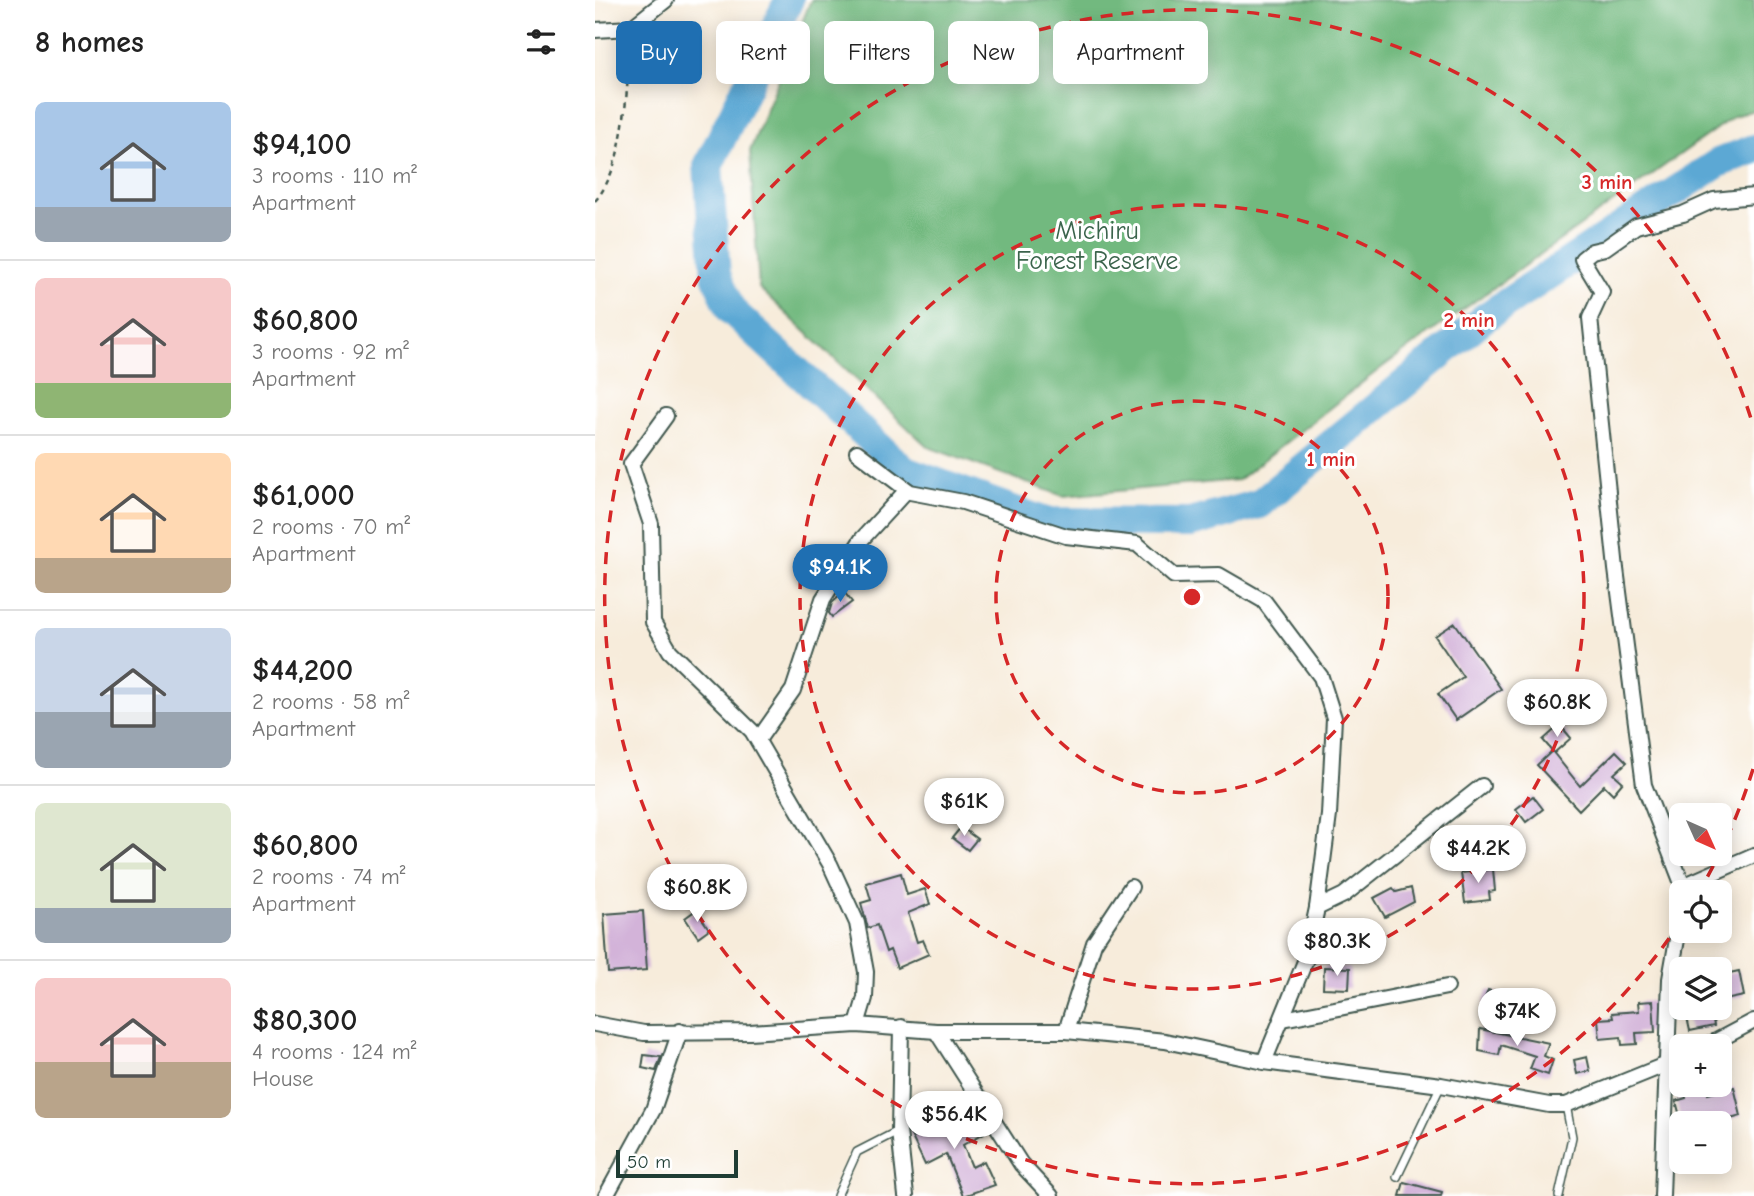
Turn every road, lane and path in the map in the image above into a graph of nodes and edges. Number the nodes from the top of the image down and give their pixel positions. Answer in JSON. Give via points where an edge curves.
{"nodes":[{"id":1,"x":666,"y":0,"type":"edge"},
{"id":2,"x":640,"y":21,"type":"edge"},
{"id":3,"x":616,"y":29,"type":"edge"},
{"id":4,"x":595,"y":30,"type":"edge"},
{"id":5,"x":627,"y":84,"type":"edge"},
{"id":6,"x":1754,"y":196,"type":"edge"},
{"id":7,"x":595,"y":201,"type":"edge"},
{"id":8,"x":666,"y":416,"type":"dead end"},
{"id":9,"x":857,"y":452,"type":"dead end"},
{"id":10,"x":907,"y":490,"type":"junction"},
{"id":11,"x":758,"y":740,"type":"junction"},
{"id":12,"x":1482,"y":786,"type":"dead end"},
{"id":13,"x":1754,"y":855,"type":"edge"},
{"id":14,"x":1680,"y":880,"type":"edge"},
{"id":15,"x":1702,"y":880,"type":"edge"},
{"id":16,"x":1131,"y":887,"type":"dead end"},
{"id":17,"x":1318,"y":908,"type":"junction"},
{"id":18,"x":1676,"y":943,"type":"edge"},
{"id":19,"x":1447,"y":987,"type":"dead end"},
{"id":20,"x":1283,"y":1019,"type":"junction"},
{"id":21,"x":1754,"y":1021,"type":"edge"},
{"id":22,"x":595,"y":1024,"type":"edge"},
{"id":23,"x":857,"y":1024,"type":"junction"},
{"id":24,"x":901,"y":1027,"type":"junction"},
{"id":25,"x":680,"y":1031,"type":"junction"},
{"id":26,"x":936,"y":1031,"type":"junction"},
{"id":27,"x":1066,"y":1031,"type":"junction"},
{"id":28,"x":1738,"y":1031,"type":"junction"},
{"id":29,"x":1732,"y":1034,"type":"edge"},
{"id":30,"x":1754,"y":1036,"type":"edge"},
{"id":31,"x":1264,"y":1062,"type":"junction"},
{"id":32,"x":1669,"y":1063,"type":"edge"},
{"id":33,"x":1665,"y":1065,"type":"junction"},
{"id":34,"x":1441,"y":1085,"type":"junction"},
{"id":35,"x":1566,"y":1105,"type":"junction"},
{"id":36,"x":899,"y":1130,"type":"junction"},
{"id":37,"x":1397,"y":1178,"type":"dead end"},
{"id":38,"x":595,"y":1191,"type":"edge"},
{"id":39,"x":604,"y":1196,"type":"edge"},
{"id":40,"x":837,"y":1196,"type":"edge"},
{"id":41,"x":906,"y":1196,"type":"edge"},
{"id":42,"x":1051,"y":1196,"type":"edge"},
{"id":43,"x":1559,"y":1196,"type":"edge"},
{"id":44,"x":1661,"y":1196,"type":"edge"}],
"edges":[{"from":1,"to":2,"type":"street"},
{"from":3,"to":4,"type":"street"},
{"from":5,"to":7,"type":"path","via":[[625,123],[604,191]]},
{"from":6,"to":14,"type":"street","via":[[1714,200],[1636,226],[1582,259],[1602,292],[1590,318],[1644,785]]},
{"from":8,"to":11,"type":"street","via":[[631,464],[651,524],[653,622],[670,651]]},
{"from":9,"to":10,"type":"street"},
{"from":10,"to":11,"type":"street","via":[[862,540],[823,599],[793,690]]},
{"from":10,"to":17,"type":"street","via":[[964,502],[1066,537],[1137,544],[1174,576],[1219,576],[1264,601],[1321,677],[1334,718]]},
{"from":11,"to":23,"type":"street","via":[[857,923],[866,972]]},
{"from":12,"to":17,"type":"street","via":[[1344,895]]},
{"from":13,"to":15,"type":"street"},
{"from":16,"to":27,"type":"street","via":[[1094,943]]},
{"from":17,"to":20,"type":"street","via":[[1306,958]]},
{"from":18,"to":33,"type":"street"},
{"from":19,"to":20,"type":"street"},
{"from":20,"to":31,"type":"street"},
{"from":21,"to":28,"type":"street"},
{"from":22,"to":25,"type":"street","via":[[644,1033]]},
{"from":23,"to":24,"type":"street"},
{"from":23,"to":25,"type":"street","via":[[750,1032]]},
{"from":24,"to":26,"type":"street"},
{"from":24,"to":36,"type":"street"},
{"from":25,"to":39,"type":"street","via":[[653,1110]]},
{"from":26,"to":27,"type":"street"},
{"from":26,"to":42,"type":"street","via":[[1021,1164]]},
{"from":27,"to":31,"type":"street","via":[[1165,1041]]},
{"from":28,"to":29,"type":"street"},
{"from":28,"to":30,"type":"street"},
{"from":31,"to":34,"type":"street"},
{"from":32,"to":33,"type":"street"},
{"from":33,"to":35,"type":"street"},
{"from":33,"to":44,"type":"street"},
{"from":34,"to":35,"type":"street"},
{"from":34,"to":37,"type":"lane"},
{"from":35,"to":43,"type":"lane","via":[[1572,1137]]},
{"from":36,"to":40,"type":"lane","via":[[857,1152]]},
{"from":36,"to":41,"type":"street"},
{"from":38,"to":39,"type":"street"}]}
